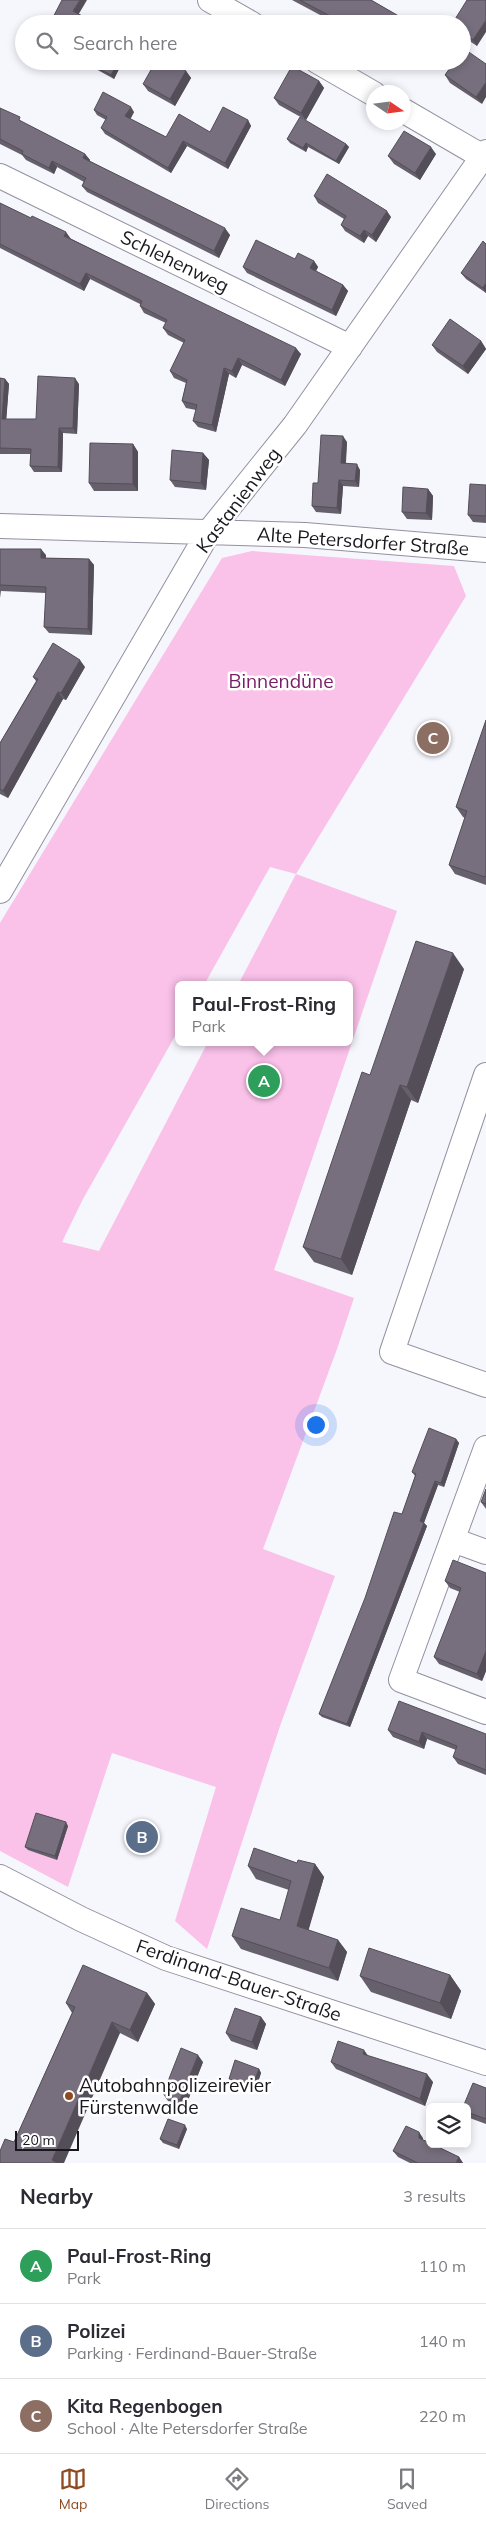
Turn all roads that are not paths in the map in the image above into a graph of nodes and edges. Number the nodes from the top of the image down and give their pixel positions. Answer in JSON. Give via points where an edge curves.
{"nodes":[{"id":1,"x":210,"y":0,"type":"edge"},
{"id":2,"x":236,"y":15,"type":"edge"},
{"id":3,"x":333,"y":70,"type":"edge"},
{"id":4,"x":366,"y":89,"type":"edge"},
{"id":5,"x":411,"y":115,"type":"edge"},
{"id":6,"x":484,"y":154,"type":"edge"},
{"id":7,"x":0,"y":176,"type":"edge"},
{"id":8,"x":350,"y":347,"type":"junction"},
{"id":9,"x":0,"y":526,"type":"edge"},
{"id":10,"x":208,"y":533,"type":"junction"},
{"id":11,"x":486,"y":550,"type":"edge"},
{"id":12,"x":0,"y":890,"type":"edge"},
{"id":13,"x":486,"y":1075,"type":"edge"},
{"id":14,"x":486,"y":1385,"type":"edge"},
{"id":15,"x":486,"y":1448,"type":"edge"},
{"id":16,"x":454,"y":1540,"type":"junction"},
{"id":17,"x":486,"y":1552,"type":"edge"},
{"id":18,"x":486,"y":1712,"type":"edge"},
{"id":19,"x":0,"y":1878,"type":"edge"},
{"id":20,"x":486,"y":2063,"type":"edge"}],
"edges":[{"from":1,"to":2,"type":"street"},
{"from":3,"to":4,"type":"street"},
{"from":5,"to":6,"type":"street"},
{"from":6,"to":8,"type":"street","name":"Kastanienweg"},
{"from":7,"to":8,"type":"street","name":"Schlehenweg"},
{"from":8,"to":10,"type":"street","name":"Kastanienweg","via":[[295,425]]},
{"from":9,"to":10,"type":"street","name":"Alte Petersdorfer Straße"},
{"from":10,"to":11,"type":"street","name":"Alte Petersdorfer Straße","via":[[305,535]]},
{"from":10,"to":12,"type":"street","name":"Kastanienweg"},
{"from":13,"to":14,"type":"street","via":[[392,1352]]},
{"from":15,"to":16,"type":"street"},
{"from":16,"to":17,"type":"street"},
{"from":16,"to":18,"type":"street","via":[[401,1680]]},
{"from":19,"to":20,"type":"street","name":"Ferdinand-Bauer-Straße","via":[[166,1958]]}]}
